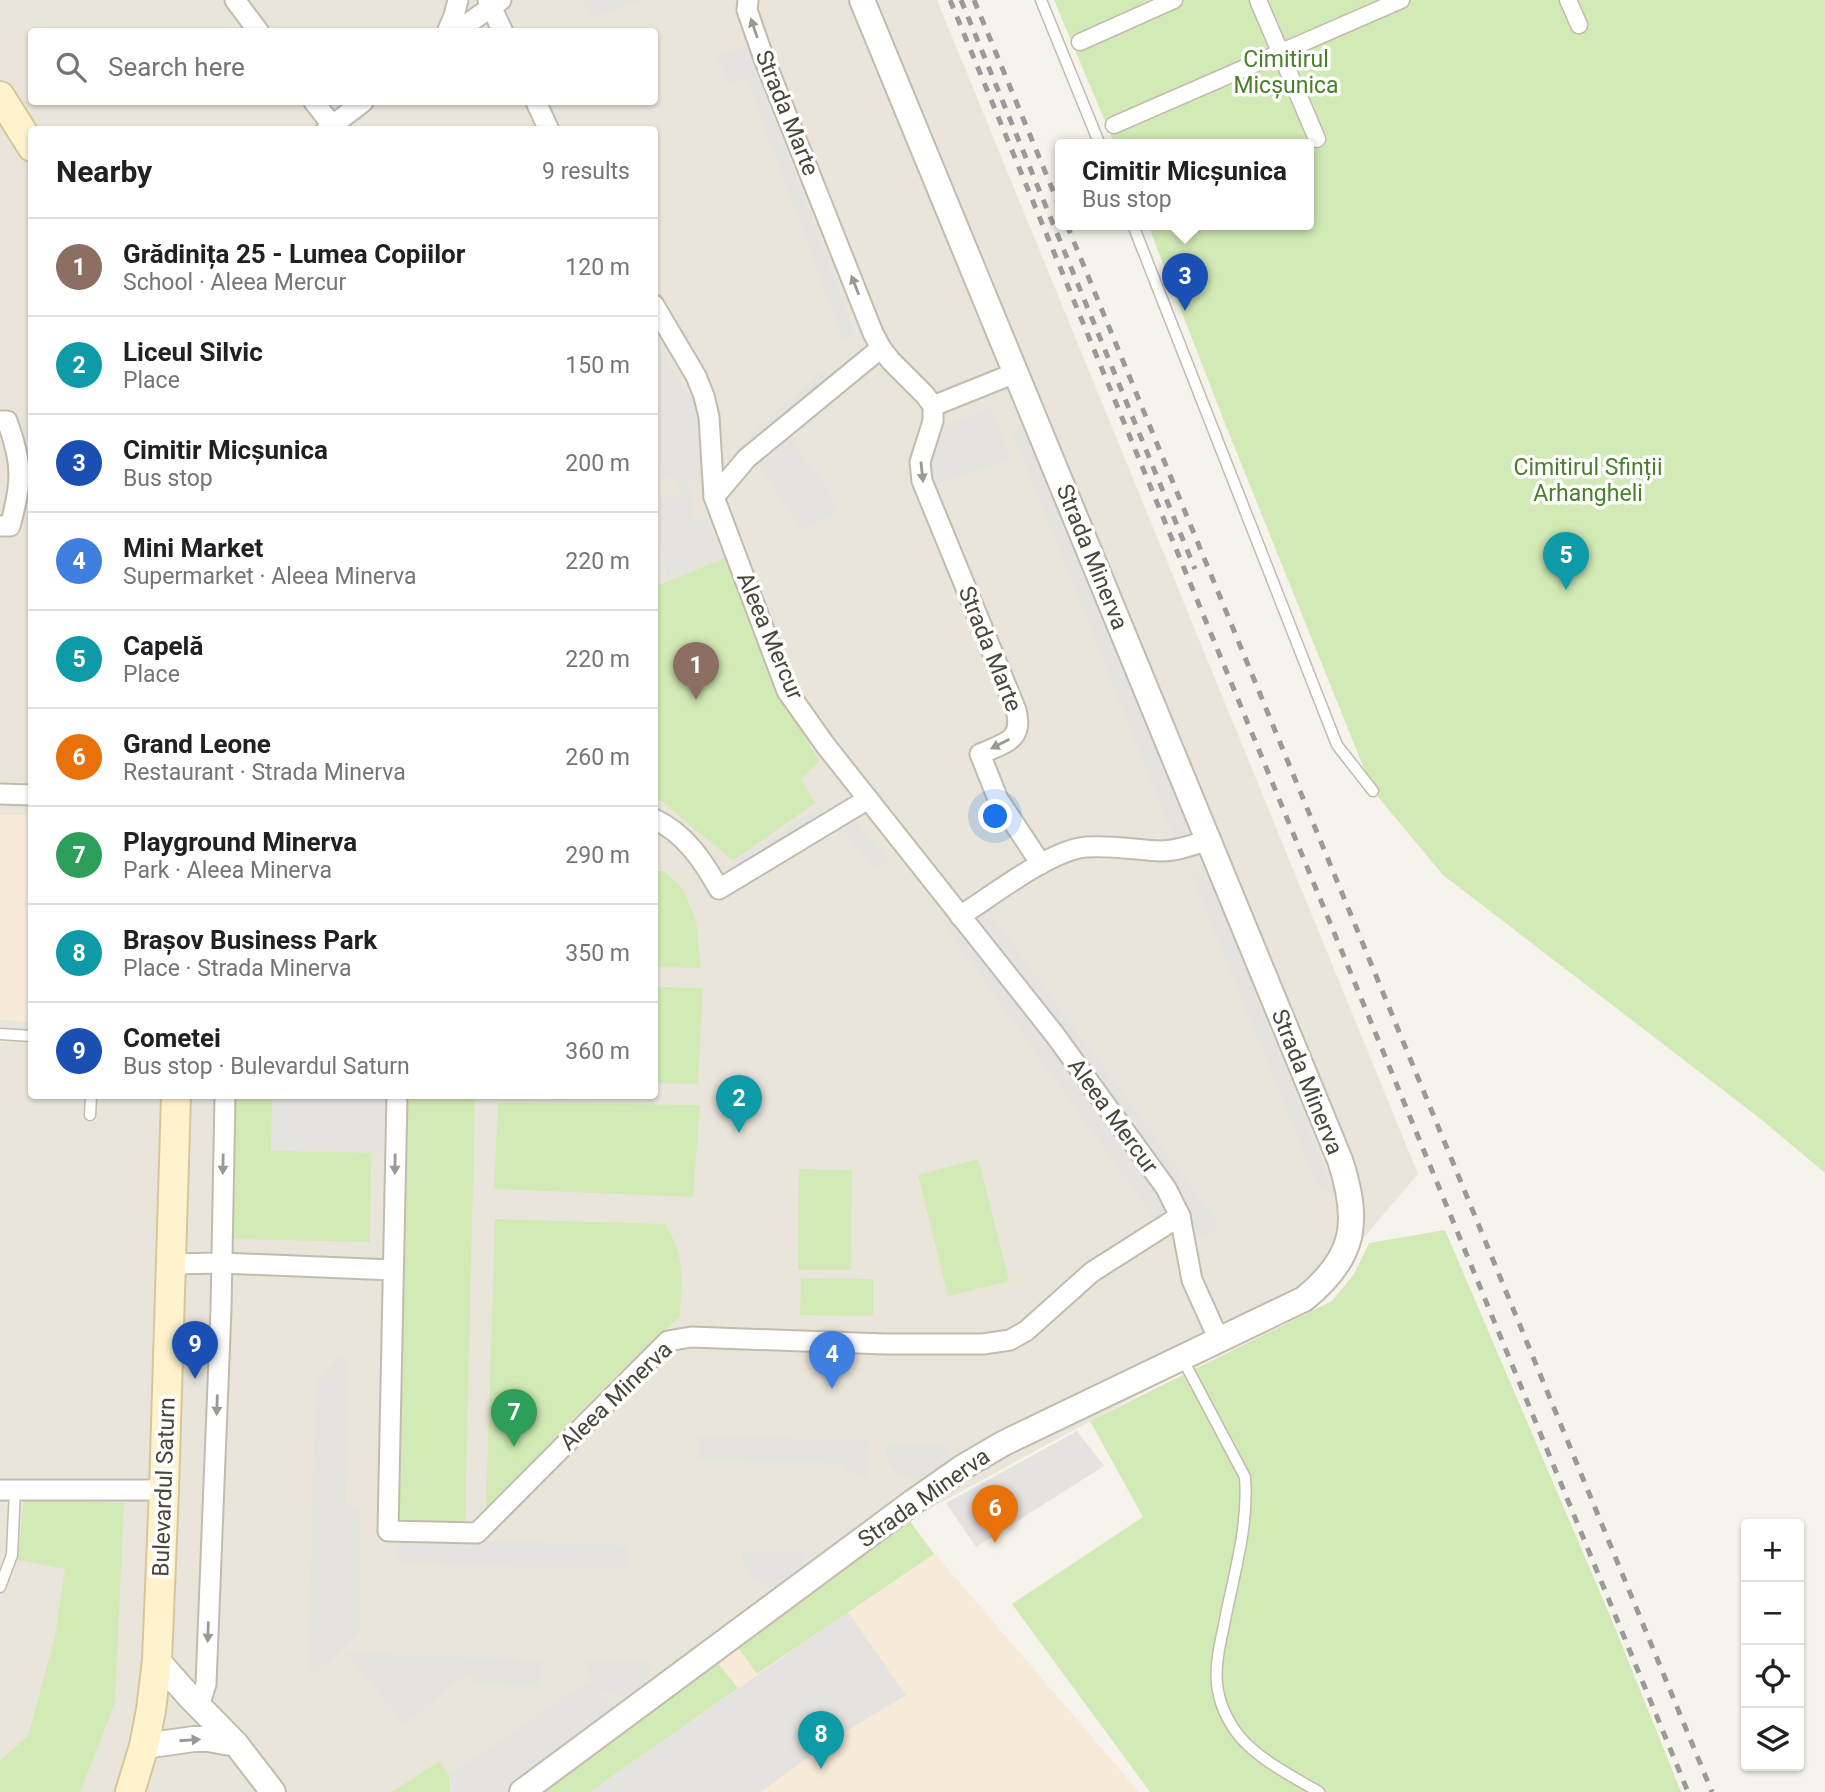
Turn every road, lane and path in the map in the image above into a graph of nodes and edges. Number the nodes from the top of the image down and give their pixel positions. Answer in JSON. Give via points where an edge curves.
{"nodes":[{"id":1,"x":235,"y":0,"type":"edge"},
{"id":2,"x":458,"y":0,"type":"edge"},
{"id":3,"x":748,"y":0,"type":"edge"},
{"id":4,"x":862,"y":0,"type":"edge"},
{"id":5,"x":1041,"y":0,"type":"edge"},
{"id":6,"x":1174,"y":0,"type":"edge"},
{"id":7,"x":1258,"y":0,"type":"edge"},
{"id":8,"x":1401,"y":0,"type":"edge"},
{"id":9,"x":1568,"y":0,"type":"edge"},
{"id":10,"x":494,"y":2,"type":"edge"},
{"id":11,"x":1579,"y":25,"type":"dead end"},
{"id":12,"x":257,"y":28,"type":"edge"},
{"id":13,"x":449,"y":28,"type":"edge"},
{"id":14,"x":461,"y":28,"type":"edge"},
{"id":15,"x":502,"y":28,"type":"edge"},
{"id":16,"x":1080,"y":42,"type":"dead end"},
{"id":17,"x":1280,"y":52,"type":"junction"},
{"id":18,"x":2,"y":103,"type":"edge"},
{"id":19,"x":316,"y":105,"type":"edge"},
{"id":20,"x":359,"y":105,"type":"edge"},
{"id":21,"x":537,"y":105,"type":"edge"},
{"id":22,"x":1114,"y":125,"type":"dead end"},
{"id":23,"x":328,"y":126,"type":"edge"},
{"id":24,"x":330,"y":126,"type":"edge"},
{"id":25,"x":547,"y":126,"type":"edge"},
{"id":26,"x":1098,"y":139,"type":"edge"},
{"id":27,"x":1317,"y":139,"type":"dead end"},
{"id":28,"x":28,"y":141,"type":"edge"},
{"id":29,"x":1135,"y":230,"type":"edge"},
{"id":30,"x":658,"y":312,"type":"edge"},
{"id":31,"x":881,"y":348,"type":"junction"},
{"id":32,"x":1015,"y":373,"type":"junction"},
{"id":33,"x":933,"y":406,"type":"junction"},
{"id":34,"x":0,"y":421,"type":"edge"},
{"id":35,"x":714,"y":497,"type":"junction"},
{"id":36,"x":0,"y":526,"type":"edge"},
{"id":37,"x":1373,"y":791,"type":"dead end"},
{"id":38,"x":0,"y":794,"type":"edge"},
{"id":39,"x":28,"y":795,"type":"edge"},
{"id":40,"x":868,"y":799,"type":"junction"},
{"id":41,"x":658,"y":821,"type":"edge"},
{"id":42,"x":1208,"y":840,"type":"junction"},
{"id":43,"x":1041,"y":864,"type":"junction"},
{"id":44,"x":960,"y":916,"type":"junction"},
{"id":45,"x":0,"y":1034,"type":"edge"},
{"id":46,"x":28,"y":1036,"type":"edge"},
{"id":47,"x":91,"y":1099,"type":"edge"},
{"id":48,"x":176,"y":1099,"type":"edge"},
{"id":49,"x":225,"y":1099,"type":"edge"},
{"id":50,"x":397,"y":1099,"type":"edge"},
{"id":51,"x":90,"y":1115,"type":"dead end"},
{"id":52,"x":1180,"y":1216,"type":"junction"},
{"id":53,"x":170,"y":1264,"type":"junction"},
{"id":54,"x":221,"y":1264,"type":"junction"},
{"id":55,"x":393,"y":1270,"type":"junction"},
{"id":56,"x":1219,"y":1340,"type":"junction"},
{"id":57,"x":1182,"y":1358,"type":"junction"},
{"id":58,"x":8,"y":1490,"type":"edge"},
{"id":59,"x":164,"y":1490,"type":"junction"},
{"id":60,"x":0,"y":1587,"type":"edge"},
{"id":61,"x":157,"y":1660,"type":"junction"},
{"id":62,"x":202,"y":1695,"type":"junction"},
{"id":63,"x":236,"y":1744,"type":"junction"},
{"id":64,"x":144,"y":1746,"type":"junction"},
{"id":65,"x":130,"y":1792,"type":"edge"},
{"id":66,"x":273,"y":1792,"type":"edge"},
{"id":67,"x":522,"y":1792,"type":"edge"},
{"id":68,"x":1319,"y":1792,"type":"edge"}],
"edges":[{"from":1,"to":12,"type":"street"},
{"from":2,"to":13,"type":"street"},
{"from":31,"to":3,"type":"street","name":"Strada Marte","one_way":true,"via":[[763,55],[747,10]]},
{"from":4,"to":32,"type":"street","name":"Strada Minerva"},
{"from":5,"to":26,"type":"lane"},
{"from":6,"to":16,"type":"street"},
{"from":7,"to":17,"type":"street"},
{"from":8,"to":17,"type":"street"},
{"from":9,"to":11,"type":"street"},
{"from":10,"to":14,"type":"street"},
{"from":10,"to":15,"type":"street"},
{"from":17,"to":22,"type":"street"},
{"from":17,"to":27,"type":"street"},
{"from":18,"to":28,"type":"main road"},
{"from":19,"to":23,"type":"street"},
{"from":20,"to":24,"type":"street"},
{"from":21,"to":25,"type":"street"},
{"from":29,"to":37,"type":"lane","via":[[1337,746]]},
{"from":30,"to":35,"type":"street","name":"Aleea Mercur","via":[[704,396]]},
{"from":31,"to":33,"type":"street","name":"Strada Marte"},
{"from":31,"to":35,"type":"street","via":[[747,458]]},
{"from":32,"to":33,"type":"street"},
{"from":32,"to":42,"type":"street","name":"Strada Minerva"},
{"from":33,"to":43,"type":"street","name":"Strada Marte","one_way":true,"via":[[920,462],[922,481],[1019,722],[1010,739],[980,754],[998,799]]},
{"from":34,"to":36,"type":"street","via":[[7,421],[20,472],[10,526]]},
{"from":35,"to":40,"type":"street","name":"Aleea Mercur","via":[[787,691]]},
{"from":38,"to":39,"type":"street"},
{"from":40,"to":41,"type":"street","via":[[719,888],[691,846]]},
{"from":40,"to":44,"type":"street","name":"Aleea Mercur"},
{"from":42,"to":43,"type":"street","via":[[1163,851],[1084,847]]},
{"from":42,"to":56,"type":"street","name":"Strada Minerva","via":[[1340,1160],[1352,1209],[1346,1250],[1322,1284],[1281,1312]]},
{"from":43,"to":44,"type":"street"},
{"from":44,"to":52,"type":"street","name":"Aleea Mercur","via":[[1055,1035],[1166,1188]]},
{"from":45,"to":46,"type":"lane"},
{"from":47,"to":51,"type":"lane"},
{"from":48,"to":53,"type":"main road","name":"Bulevardul Saturn"},
{"from":49,"to":54,"type":"street","one_way":true},
{"from":50,"to":55,"type":"street","name":"Aleea Minerva","one_way":true},
{"from":52,"to":55,"type":"street","name":"Aleea Minerva","via":[[1092,1272],[1010,1340],[885,1344],[691,1337],[668,1341],[477,1533],[388,1531]]},
{"from":52,"to":56,"type":"street","name":"Aleea Mercur","via":[[1192,1280]]},
{"from":53,"to":54,"type":"street"},
{"from":53,"to":59,"type":"main road","name":"Bulevardul Saturn"},
{"from":54,"to":55,"type":"street"},
{"from":54,"to":62,"type":"street","one_way":true},
{"from":56,"to":57,"type":"street","name":"Strada Minerva"},
{"from":57,"to":67,"type":"street","name":"Strada Minerva","via":[[962,1467]]},
{"from":57,"to":68,"type":"lane","via":[[1245,1477],[1243,1525],[1218,1654],[1217,1684],[1223,1709],[1242,1739],[1266,1760]]},
{"from":58,"to":59,"type":"street"},
{"from":58,"to":60,"type":"lane","via":[[12,1555]]},
{"from":59,"to":61,"type":"main road","name":"Bulevardul Saturn"},
{"from":61,"to":62,"type":"street"},
{"from":61,"to":64,"type":"main road","name":"Bulevardul Saturn"},
{"from":62,"to":63,"type":"street"},
{"from":64,"to":63,"type":"street","one_way":true,"via":[[194,1739]]},
{"from":63,"to":66,"type":"street"},
{"from":64,"to":65,"type":"main road","name":"Bulevardul Saturn"}]}
